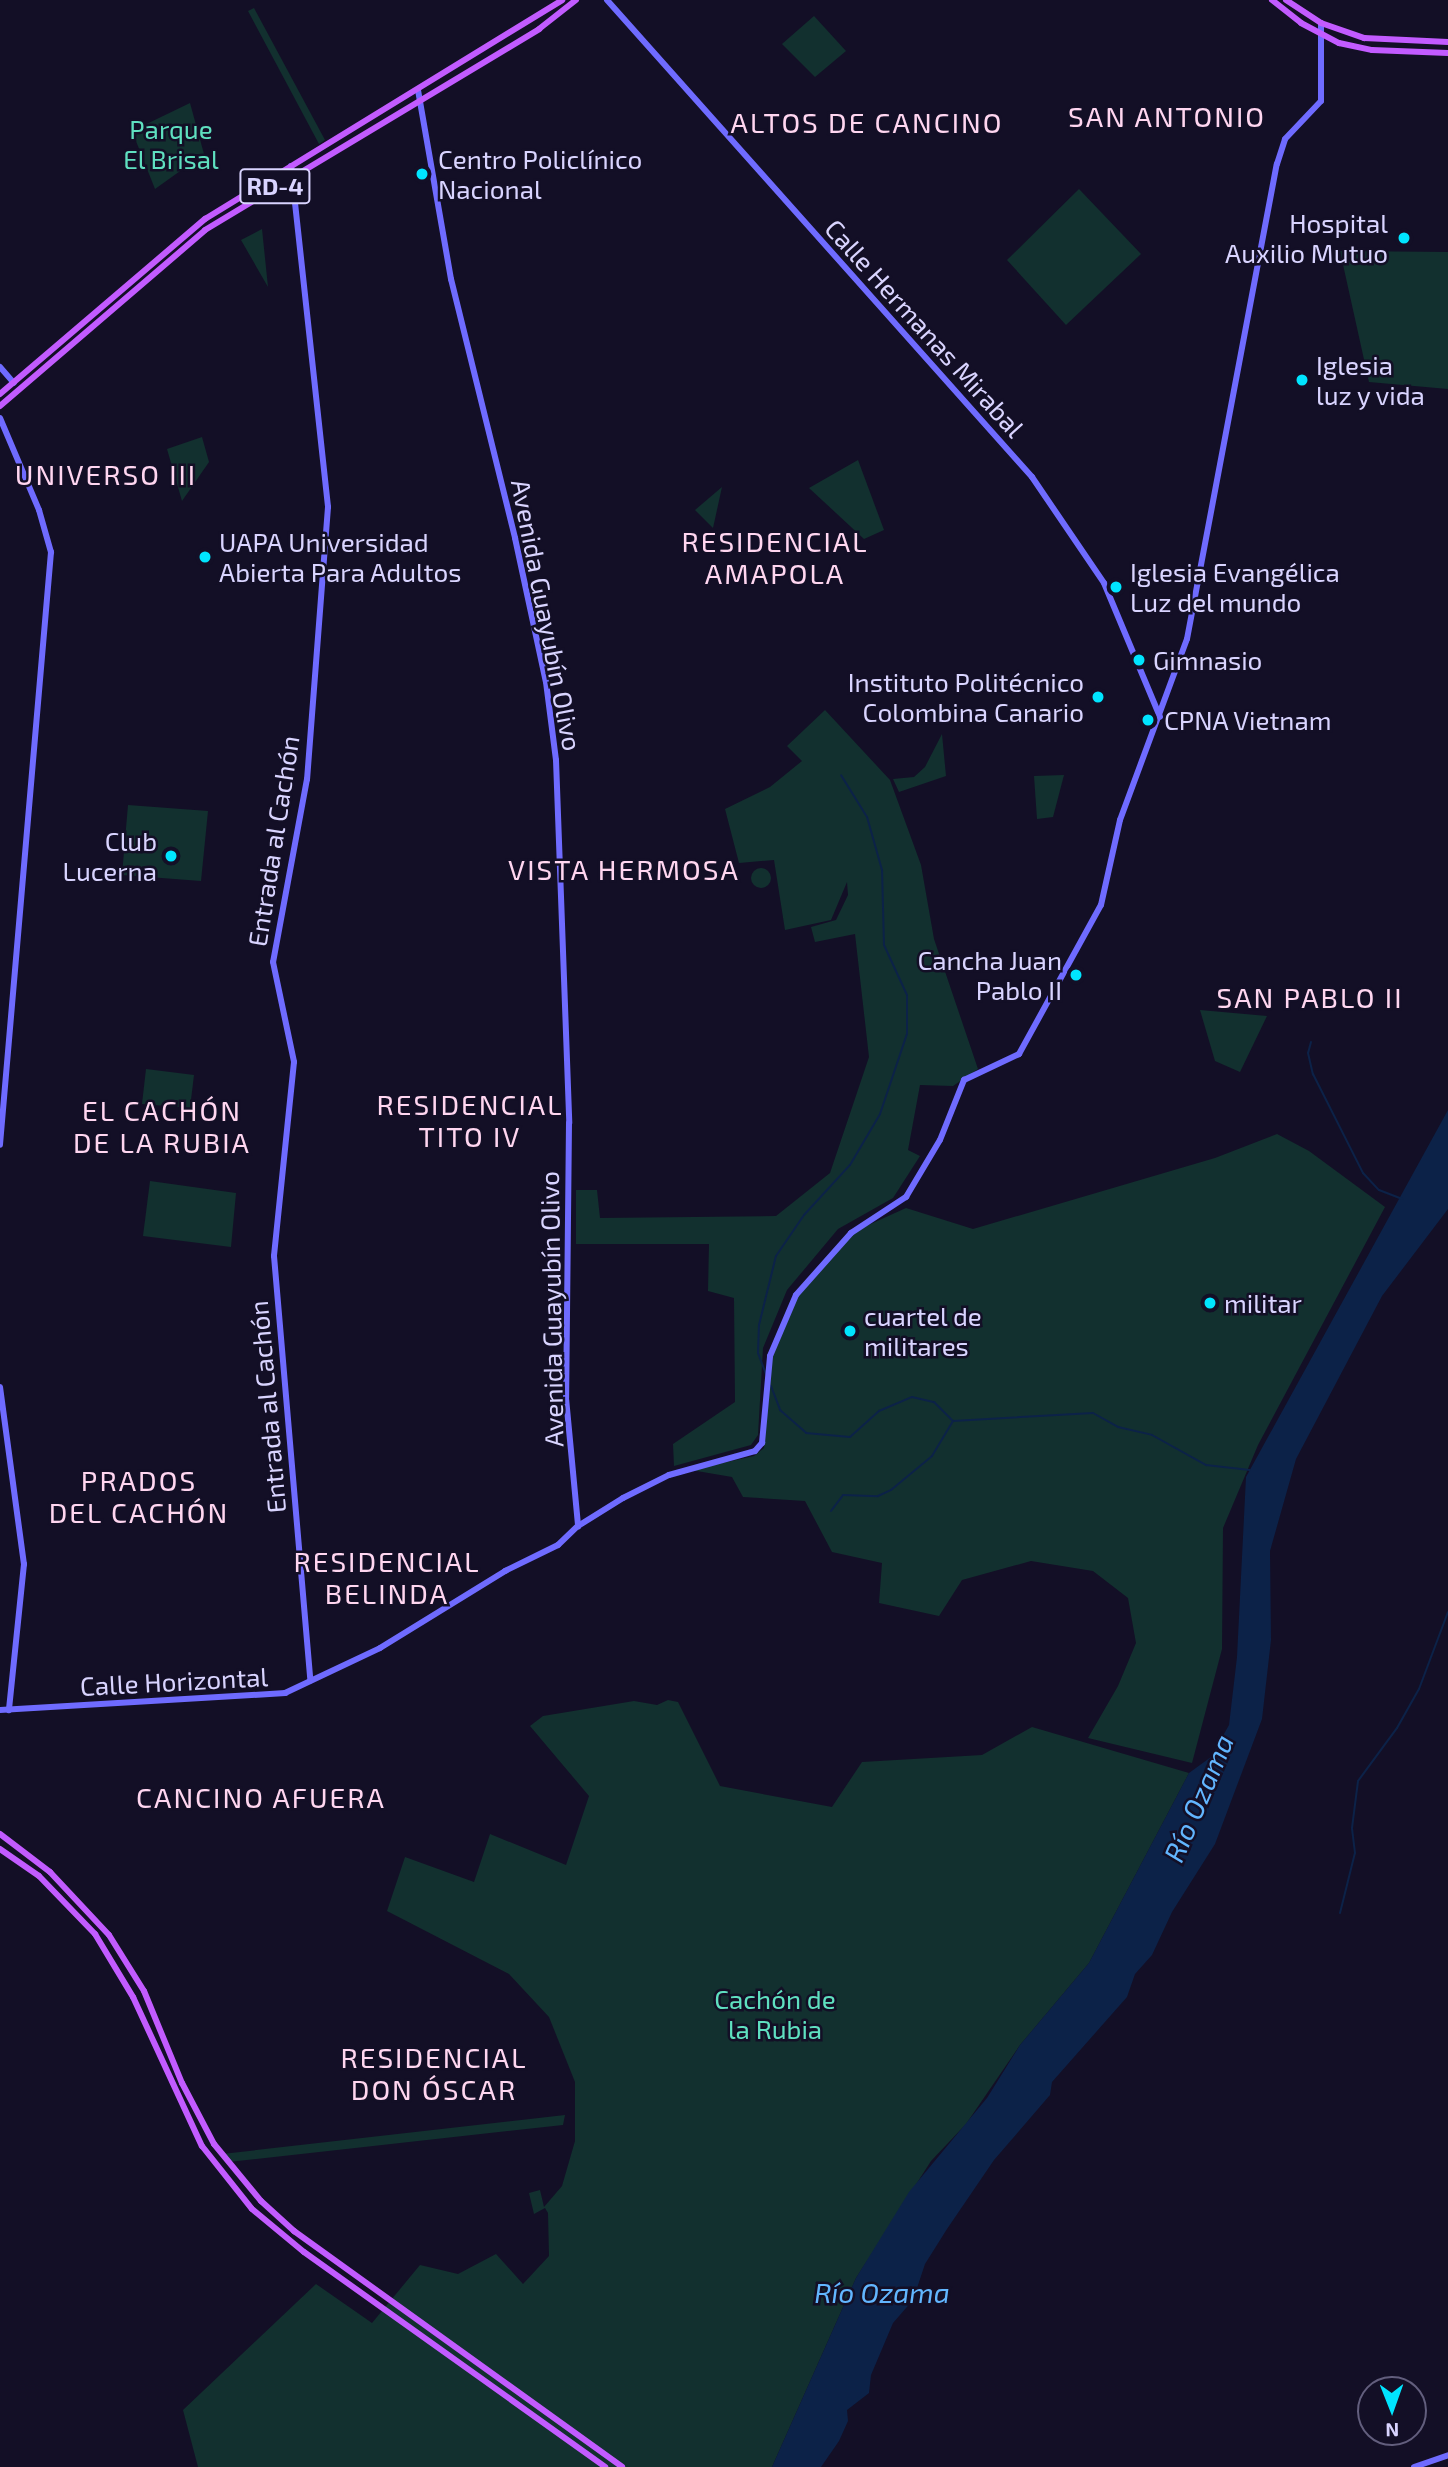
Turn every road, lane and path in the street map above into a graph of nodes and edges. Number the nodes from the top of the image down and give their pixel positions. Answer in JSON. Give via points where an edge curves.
{"nodes":[{"id":1,"x":562,"y":0,"type":"edge"},
{"id":2,"x":576,"y":0,"type":"edge"},
{"id":3,"x":607,"y":0,"type":"edge"},
{"id":4,"x":1272,"y":0,"type":"edge"},
{"id":5,"x":1286,"y":0,"type":"edge"},
{"id":6,"x":1321,"y":23,"type":"junction"},
{"id":7,"x":1322,"y":36,"type":"junction"},
{"id":8,"x":1448,"y":42,"type":"edge"},
{"id":9,"x":1448,"y":53,"type":"edge"},
{"id":10,"x":419,"y":94,"type":"junction"},
{"id":11,"x":291,"y":166,"type":"junction"},
{"id":12,"x":295,"y":174,"type":"junction"},
{"id":13,"x":0,"y":368,"type":"edge"},
{"id":14,"x":14,"y":383,"type":"junction"},
{"id":15,"x":0,"y":394,"type":"edge"},
{"id":16,"x":0,"y":406,"type":"edge"},
{"id":17,"x":0,"y":418,"type":"edge"},
{"id":18,"x":1160,"y":718,"type":"junction"},
{"id":19,"x":0,"y":1145,"type":"edge"},
{"id":20,"x":0,"y":1387,"type":"edge"},
{"id":21,"x":578,"y":1526,"type":"junction"},
{"id":22,"x":310,"y":1680,"type":"junction"},
{"id":23,"x":0,"y":1710,"type":"edge"},
{"id":24,"x":9,"y":1710,"type":"junction"},
{"id":25,"x":0,"y":1834,"type":"edge"},
{"id":26,"x":0,"y":1849,"type":"edge"},
{"id":27,"x":1448,"y":2455,"type":"edge"},
{"id":28,"x":605,"y":2467,"type":"edge"},
{"id":29,"x":622,"y":2467,"type":"edge"},
{"id":30,"x":1414,"y":2467,"type":"edge"}],
"edges":[{"from":1,"to":10,"type":"main road","number":"RD-4"},
{"from":2,"to":10,"type":"main road","number":"RD-4","via":[[539,29]]},
{"from":3,"to":18,"type":"main road","name":"Calle Hermanas Mirabal","via":[[1032,477],[1104,583]]},
{"from":4,"to":7,"type":"main road"},
{"from":5,"to":6,"type":"main road"},
{"from":6,"to":7,"type":"main road"},
{"from":6,"to":8,"type":"main road","via":[[1364,38]]},
{"from":7,"to":9,"type":"main road","via":[[1372,50]]},
{"from":7,"to":18,"type":"main road","name":"Calle Horizontal","via":[[1321,101],[1285,139],[1277,164],[1200,581]]},
{"from":10,"to":11,"type":"main road","number":"RD-4"},
{"from":10,"to":12,"type":"main road","number":"RD-4"},
{"from":10,"to":21,"type":"main road","name":"Avenida Guayubín Olivo","via":[[451,279],[518,550],[546,682],[556,760],[569,1111],[566,1398]]},
{"from":11,"to":12,"type":"main road"},
{"from":11,"to":14,"type":"main road","number":"RD-4","via":[[187,233]]},
{"from":12,"to":16,"type":"main road","number":"RD-4","via":[[189,241]]},
{"from":12,"to":22,"type":"main road","name":"Entrada al Cachón","via":[[328,507],[307,779],[273,962],[294,1062],[274,1256]]},
{"from":13,"to":14,"type":"main road"},
{"from":14,"to":15,"type":"main road","number":"RD-4"},
{"from":17,"to":19,"type":"main road","via":[[44,522],[51,552]]},
{"from":18,"to":21,"type":"main road","name":"Calle Horizontal","via":[[1120,820],[1101,905],[1030,1036],[1014,1058],[964,1080],[940,1140],[906,1197],[850,1233],[796,1295],[770,1356],[764,1433],[755,1451],[669,1475]]},
{"from":20,"to":24,"type":"main road","via":[[24,1564]]},
{"from":21,"to":22,"type":"main road","name":"Calle Horizontal","via":[[558,1545],[505,1571],[380,1648]]},
{"from":22,"to":24,"type":"main road","name":"Calle Horizontal","via":[[277,1695]]},
{"from":23,"to":24,"type":"main road","name":"Calle Horizontal"},
{"from":25,"to":29,"type":"main road","via":[[50,1872],[109,1935],[144,1991],[199,2116],[245,2185],[294,2231]]},
{"from":26,"to":28,"type":"main road","via":[[54,1890],[110,1956],[190,2123],[236,2193],[304,2252]]},
{"from":27,"to":30,"type":"main road"}]}
